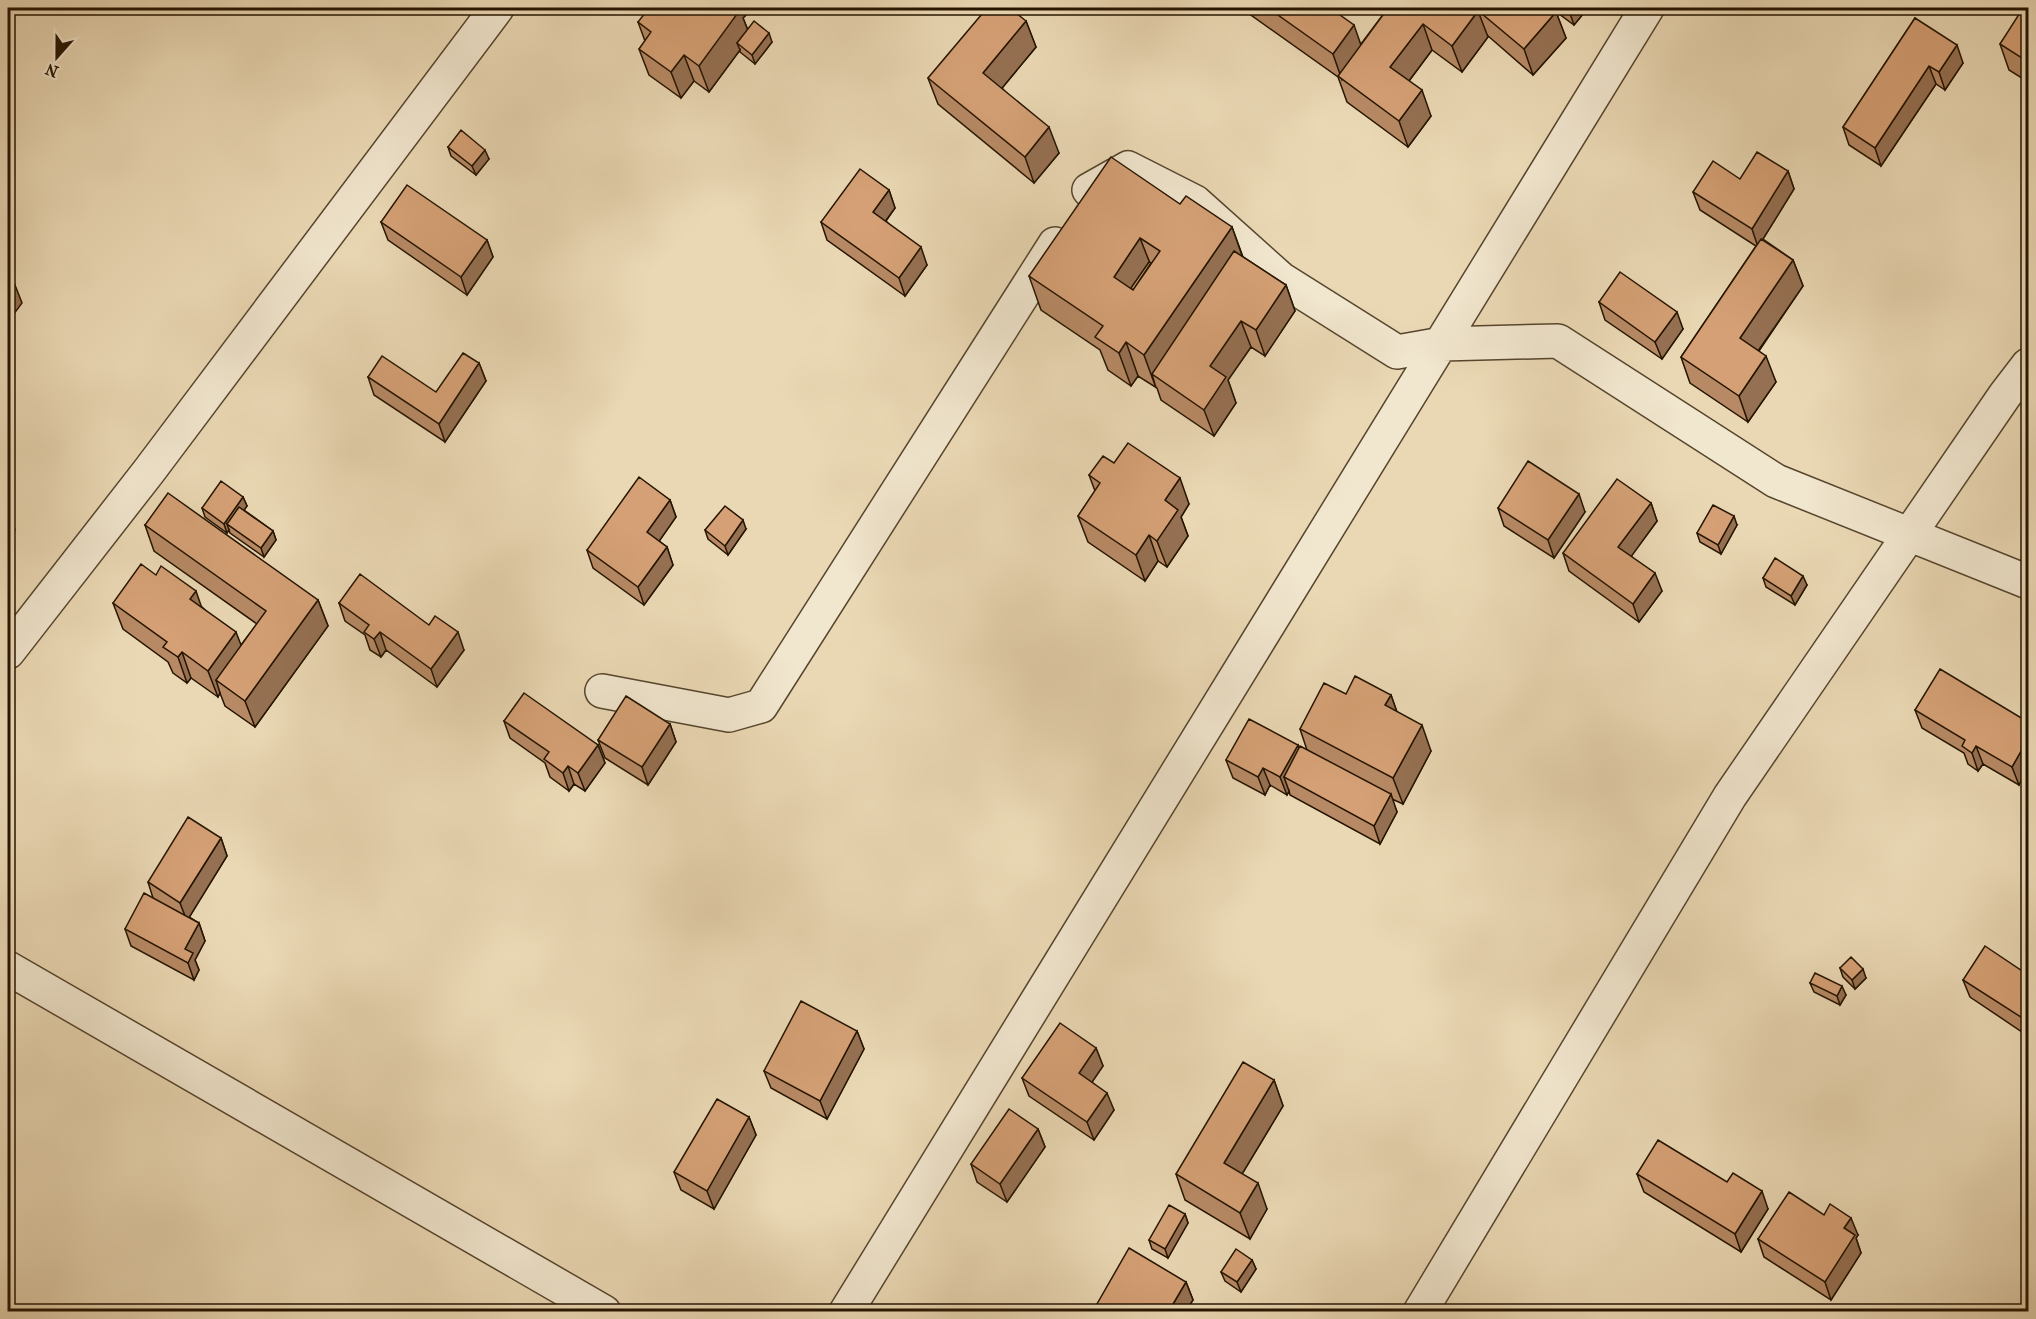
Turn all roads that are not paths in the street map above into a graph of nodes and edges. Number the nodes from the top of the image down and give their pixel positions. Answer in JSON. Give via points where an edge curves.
{"nodes":[{"id":1,"x":497,"y":8,"type":"edge"},
{"id":2,"x":1647,"y":8,"type":"edge"},
{"id":3,"x":1442,"y":344,"type":"junction"},
{"id":4,"x":2028,"y":365,"type":"edge"},
{"id":5,"x":1909,"y":534,"type":"junction"},
{"id":6,"x":2028,"y":582,"type":"edge"},
{"id":7,"x":8,"y":652,"type":"edge"},
{"id":8,"x":602,"y":691,"type":"dead end"},
{"id":9,"x":8,"y":968,"type":"edge"},
{"id":10,"x":604,"y":1311,"type":"edge"},
{"id":11,"x":846,"y":1311,"type":"edge"},
{"id":12,"x":1420,"y":1311,"type":"edge"}],
"edges":[{"from":1,"to":7,"type":"street"},
{"from":2,"to":3,"type":"street"},
{"from":3,"to":5,"type":"street","via":[[1558,340],[1776,481]]},
{"from":3,"to":8,"type":"street","via":[[1397,352],[1281,279],[1195,202],[1128,168],[1091,188],[761,706],[729,715]]},
{"from":3,"to":11,"type":"street"},
{"from":4,"to":5,"type":"street"},
{"from":5,"to":6,"type":"street"},
{"from":5,"to":12,"type":"street","via":[[1730,796]]},
{"from":9,"to":10,"type":"street"}]}
